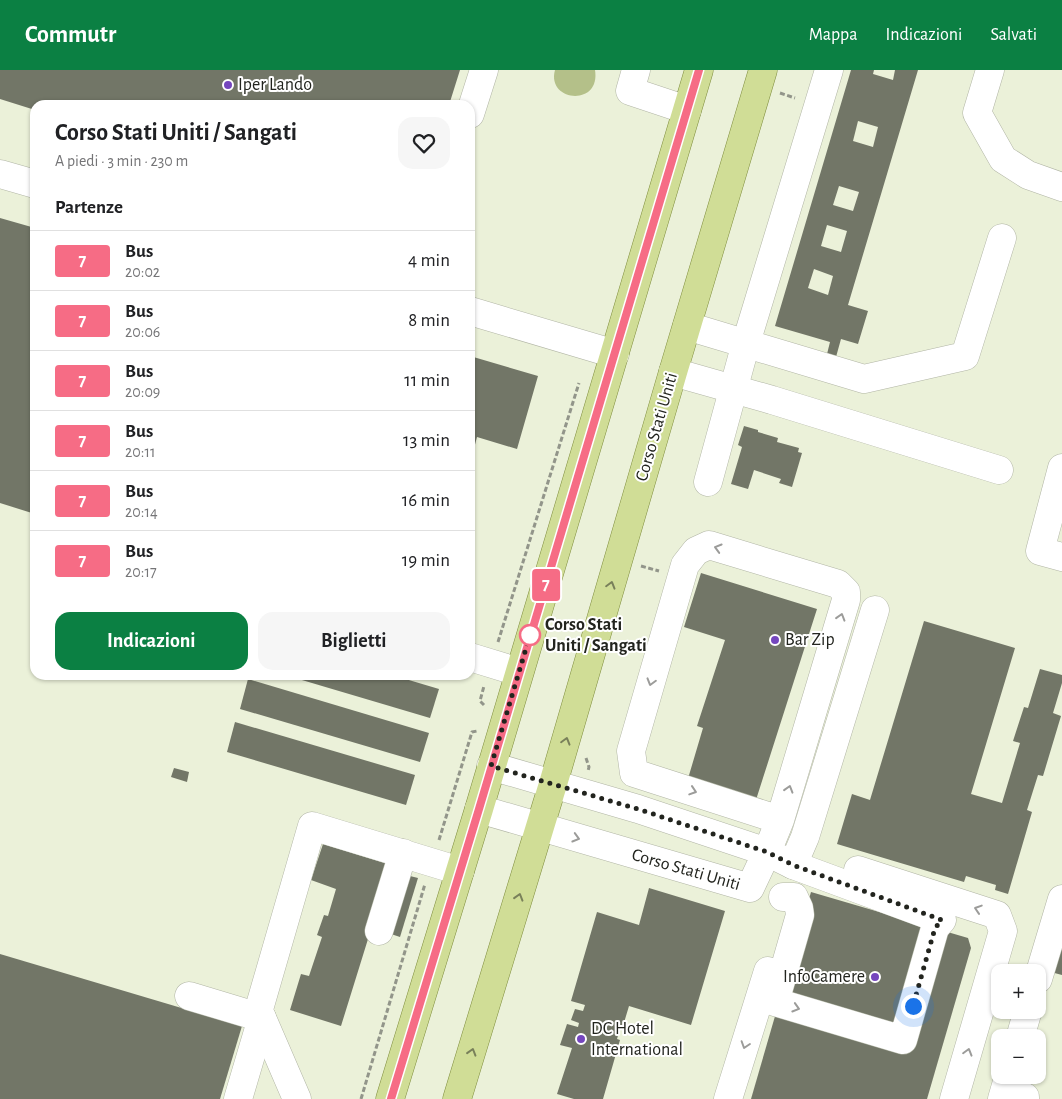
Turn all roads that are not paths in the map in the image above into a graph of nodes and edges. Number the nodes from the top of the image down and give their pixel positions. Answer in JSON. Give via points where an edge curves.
{"nodes":[{"id":1,"x":484,"y":70,"type":"edge"},
{"id":2,"x":636,"y":70,"type":"edge"},
{"id":3,"x":699,"y":70,"type":"edge"},
{"id":4,"x":763,"y":70,"type":"edge"},
{"id":5,"x":829,"y":70,"type":"edge"},
{"id":6,"x":990,"y":70,"type":"edge"},
{"id":7,"x":474,"y":100,"type":"edge"},
{"id":8,"x":687,"y":110,"type":"junction"},
{"id":9,"x":0,"y":174,"type":"edge"},
{"id":10,"x":30,"y":183,"type":"edge"},
{"id":11,"x":1062,"y":188,"type":"edge"},
{"id":12,"x":1002,"y":238,"type":"dead end"},
{"id":13,"x":475,"y":312,"type":"edge"},
{"id":14,"x":687,"y":326,"type":"junction"},
{"id":15,"x":746,"y":343,"type":"junction"},
{"id":16,"x":615,"y":354,"type":"junction"},
{"id":17,"x":673,"y":372,"type":"junction"},
{"id":18,"x":734,"y":389,"type":"junction"},
{"id":19,"x":1062,"y":468,"type":"edge"},
{"id":20,"x":999,"y":470,"type":"dead end"},
{"id":21,"x":708,"y":482,"type":"dead end"},
{"id":22,"x":1062,"y":557,"type":"edge"},
{"id":23,"x":875,"y":610,"type":"dead end"},
{"id":24,"x":475,"y":659,"type":"edge"},
{"id":25,"x":519,"y":672,"type":"junction"},
{"id":26,"x":491,"y":766,"type":"junction"},
{"id":27,"x":646,"y":776,"type":"junction"},
{"id":28,"x":553,"y":784,"type":"junction"},
{"id":29,"x":479,"y":809,"type":"junction"},
{"id":30,"x":638,"y":809,"type":"junction"},
{"id":31,"x":780,"y":820,"type":"junction"},
{"id":32,"x":540,"y":828,"type":"junction"},
{"id":33,"x":767,"y":852,"type":"junction"},
{"id":34,"x":404,"y":853,"type":"junction"},
{"id":35,"x":793,"y":865,"type":"junction"},
{"id":36,"x":460,"y":871,"type":"junction"},
{"id":37,"x":750,"y":888,"type":"junction"},
{"id":38,"x":783,"y":897,"type":"junction"},
{"id":39,"x":1062,"y":899,"type":"edge"},
{"id":40,"x":379,"y":931,"type":"dead end"},
{"id":41,"x":1042,"y":964,"type":"edge"},
{"id":42,"x":189,"y":996,"type":"dead end"},
{"id":43,"x":259,"y":1017,"type":"junction"},
{"id":44,"x":1012,"y":1084,"type":"edge"},
{"id":45,"x":1017,"y":1098,"type":"edge"},
{"id":46,"x":238,"y":1099,"type":"edge"},
{"id":47,"x":297,"y":1099,"type":"edge"},
{"id":48,"x":390,"y":1099,"type":"edge"},
{"id":49,"x":458,"y":1099,"type":"edge"},
{"id":50,"x":728,"y":1099,"type":"edge"},
{"id":51,"x":954,"y":1099,"type":"edge"}],
"edges":[{"from":1,"to":7,"type":"street"},
{"from":2,"to":8,"type":"street","via":[[630,91]]},
{"from":3,"to":8,"type":"main road"},
{"from":4,"to":14,"type":"main road","name":"Corso Stati Uniti"},
{"from":5,"to":15,"type":"street"},
{"from":6,"to":11,"type":"street","via":[[976,113],[1003,160],[1028,175]]},
{"from":8,"to":16,"type":"main road"},
{"from":9,"to":10,"type":"street"},
{"from":12,"to":15,"type":"street","via":[[965,356],[864,379]]},
{"from":13,"to":16,"type":"street"},
{"from":14,"to":15,"type":"street"},
{"from":14,"to":17,"type":"main road","name":"Corso Stati Uniti"},
{"from":15,"to":18,"type":"street"},
{"from":16,"to":25,"type":"main road"},
{"from":17,"to":18,"type":"street"},
{"from":28,"to":17,"type":"main road","name":"Corso Stati Uniti","one_way":true},
{"from":18,"to":20,"type":"street"},
{"from":18,"to":21,"type":"street"},
{"from":19,"to":22,"type":"street","via":[[1040,550]]},
{"from":23,"to":35,"type":"street","via":[[805,837]]},
{"from":24,"to":25,"type":"street"},
{"from":25,"to":26,"type":"main road"},
{"from":26,"to":28,"type":"street"},
{"from":26,"to":29,"type":"main road"},
{"from":27,"to":30,"type":"street"},
{"from":27,"to":31,"type":"street","one_way":true},
{"from":31,"to":27,"type":"street","name":"Corso Stati Uniti","one_way":true,"via":[[846,600],[846,592],[838,584],[710,545],[696,550],[685,565],[631,752],[634,773]]},
{"from":28,"to":30,"type":"street"},
{"from":28,"to":32,"type":"main road","name":"Corso Stati Uniti"},
{"from":29,"to":32,"type":"street","name":"Corso Stati Uniti"},
{"from":29,"to":36,"type":"main road"},
{"from":30,"to":33,"type":"street"},
{"from":31,"to":33,"type":"street","name":"Corso Stati Uniti"},
{"from":32,"to":37,"type":"street","name":"Corso Stati Uniti","one_way":true},
{"from":49,"to":32,"type":"main road","name":"Corso Stati Uniti","one_way":true},
{"from":33,"to":35,"type":"street"},
{"from":33,"to":37,"type":"street","name":"Corso Stati Uniti"},
{"from":34,"to":36,"type":"street"},
{"from":34,"to":40,"type":"street"},
{"from":34,"to":43,"type":"street","via":[[312,826]]},
{"from":38,"to":35,"type":"street","one_way":true,"via":[[794,897],[800,915],[776,1002],[903,1040],[935,928],[942,920]]},
{"from":51,"to":35,"type":"street","one_way":true,"via":[[1003,931],[997,915],[815,855],[807,855]]},
{"from":36,"to":48,"type":"main road"},
{"from":37,"to":38,"type":"street"},
{"from":38,"to":50,"type":"street","one_way":true,"via":[[787,908],[785,919]]},
{"from":39,"to":41,"type":"street"},
{"from":42,"to":43,"type":"street"},
{"from":43,"to":46,"type":"street"},
{"from":43,"to":47,"type":"street"},
{"from":44,"to":45,"type":"street"}]}
